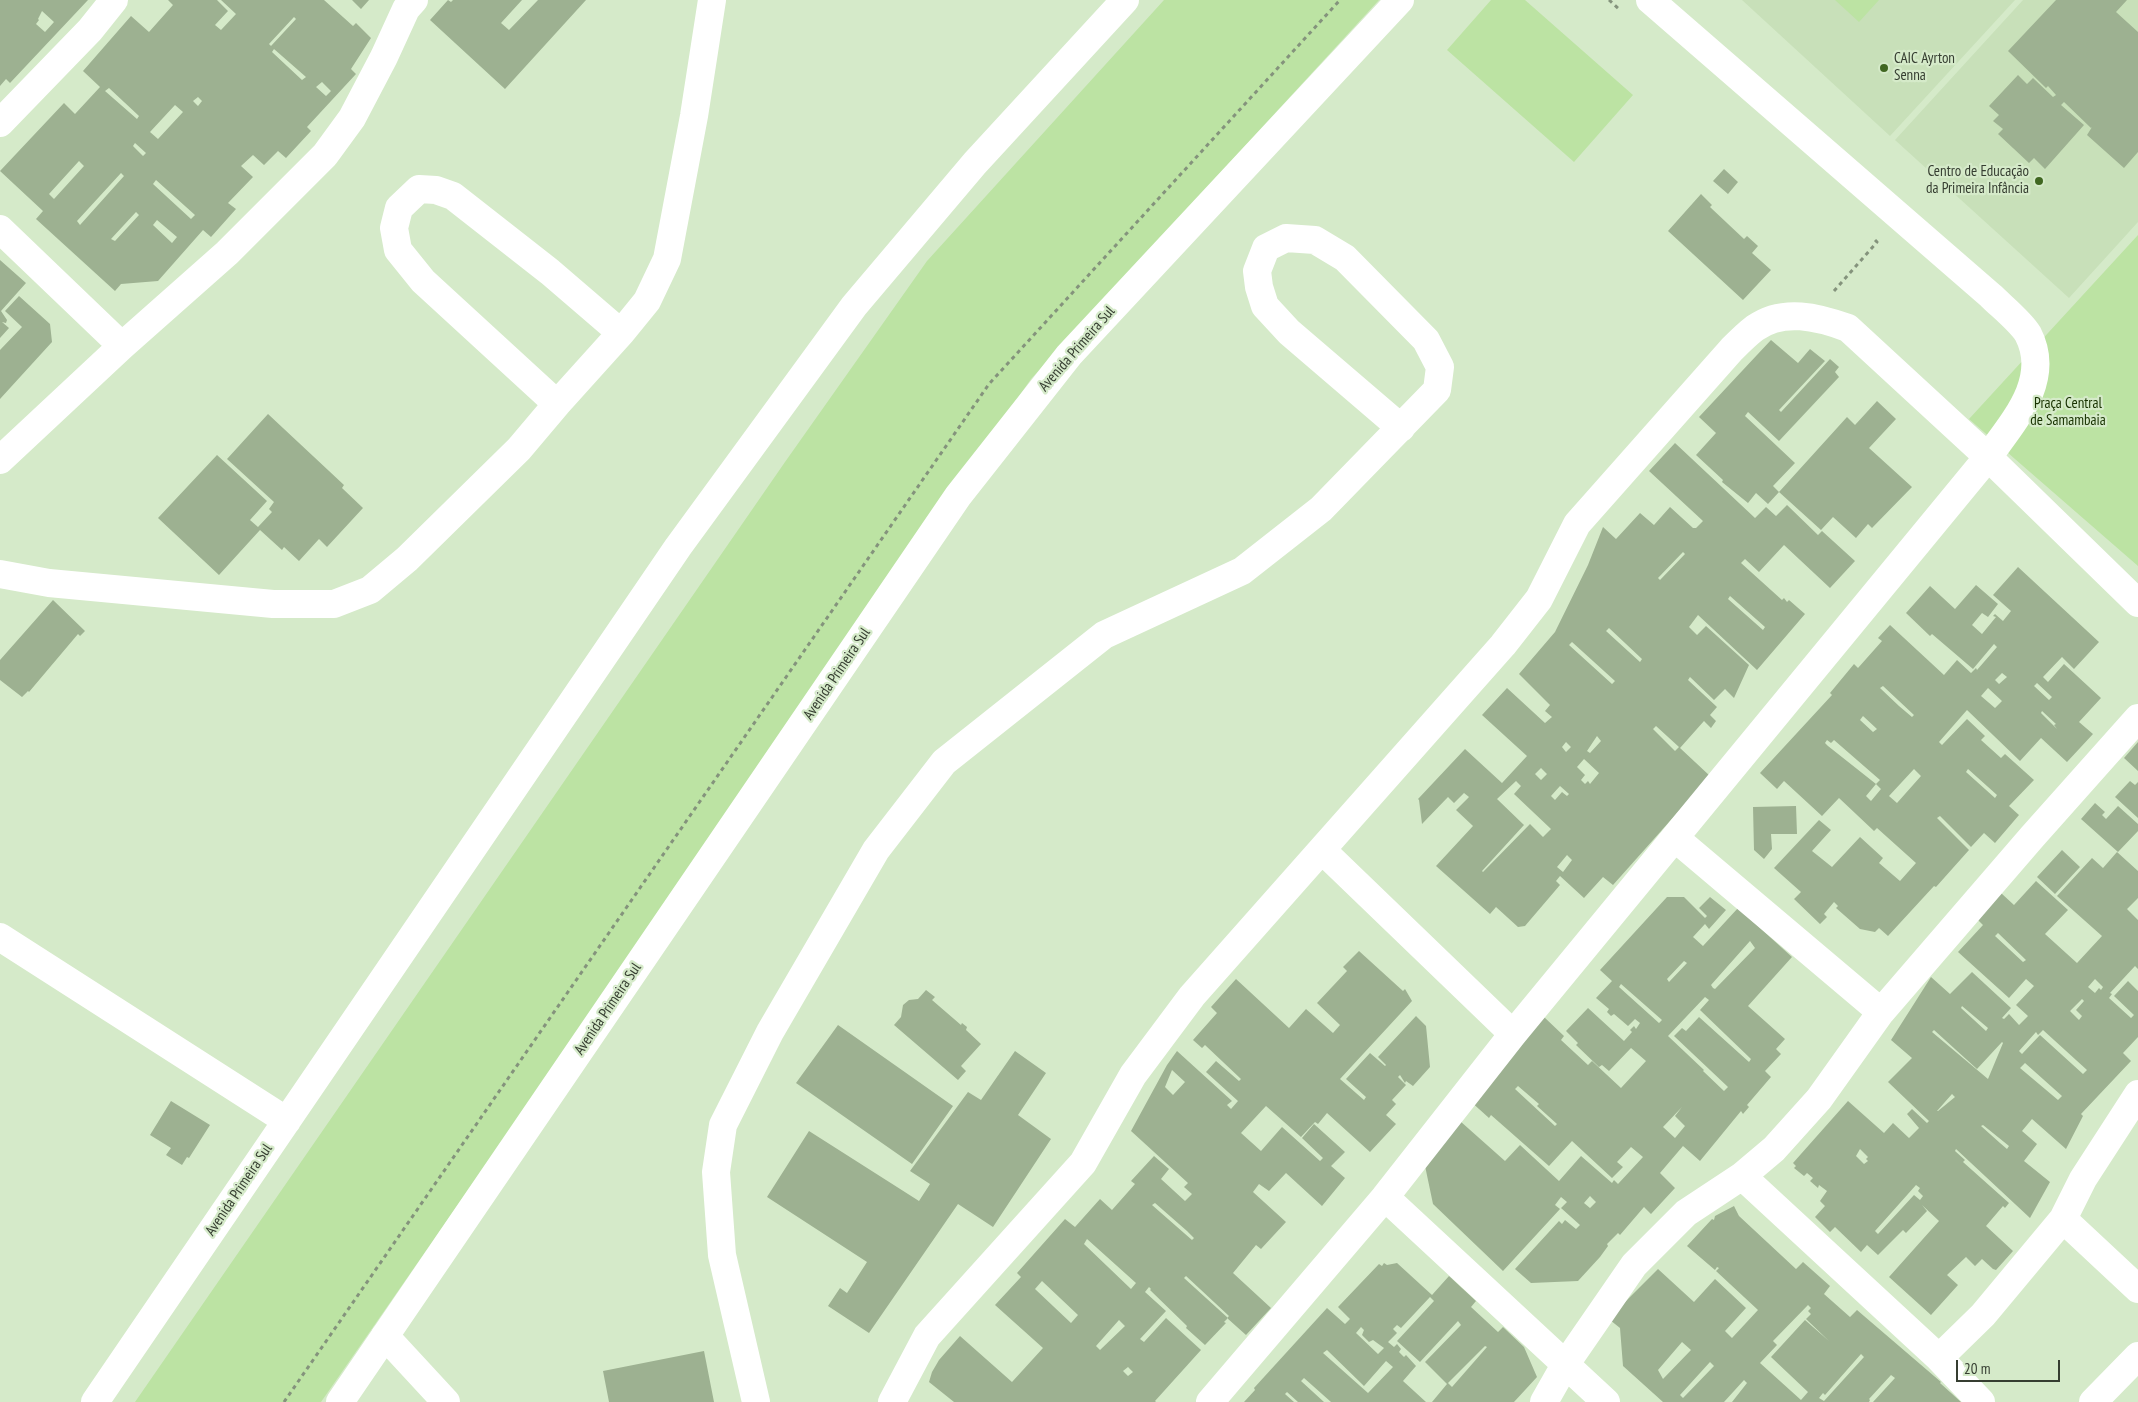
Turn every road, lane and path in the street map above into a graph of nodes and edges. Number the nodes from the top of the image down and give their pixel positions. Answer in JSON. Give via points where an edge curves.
{"nodes":[{"id":1,"x":114,"y":0,"type":"edge"},
{"id":2,"x":414,"y":0,"type":"edge"},
{"id":3,"x":712,"y":0,"type":"edge"},
{"id":4,"x":1125,"y":0,"type":"edge"},
{"id":5,"x":1400,"y":0,"type":"edge"},
{"id":6,"x":1609,"y":0,"type":"edge"},
{"id":7,"x":1650,"y":0,"type":"edge"},
{"id":8,"x":1622,"y":12,"type":"dead end"},
{"id":9,"x":0,"y":123,"type":"edge"},
{"id":10,"x":0,"y":229,"type":"edge"},
{"id":11,"x":1870,"y":235,"type":"dead end"},
{"id":12,"x":1810,"y":318,"type":"junction"},
{"id":13,"x":621,"y":333,"type":"junction"},
{"id":14,"x":122,"y":346,"type":"junction"},
{"id":15,"x":557,"y":404,"type":"junction"},
{"id":16,"x":1401,"y":428,"type":"junction"},
{"id":17,"x":1988,"y":457,"type":"junction"},
{"id":18,"x":0,"y":460,"type":"edge"},
{"id":19,"x":0,"y":574,"type":"edge"},
{"id":20,"x":2138,"y":603,"type":"edge"},
{"id":21,"x":2138,"y":718,"type":"edge"},
{"id":22,"x":1675,"y":838,"type":"junction"},
{"id":23,"x":1322,"y":850,"type":"junction"},
{"id":24,"x":0,"y":937,"type":"edge"},
{"id":25,"x":1881,"y":1012,"type":"junction"},
{"id":26,"x":1513,"y":1034,"type":"junction"},
{"id":27,"x":2138,"y":1094,"type":"edge"},
{"id":28,"x":287,"y":1121,"type":"junction"},
{"id":29,"x":1742,"y":1176,"type":"junction"},
{"id":30,"x":1385,"y":1197,"type":"junction"},
{"id":31,"x":2063,"y":1219,"type":"junction"},
{"id":32,"x":2138,"y":1289,"type":"edge"},
{"id":33,"x":385,"y":1336,"type":"junction"},
{"id":34,"x":2138,"y":1356,"type":"edge"},
{"id":35,"x":1939,"y":1358,"type":"junction"},
{"id":36,"x":1565,"y":1365,"type":"junction"},
{"id":37,"x":95,"y":1402,"type":"edge"},
{"id":38,"x":340,"y":1402,"type":"edge"},
{"id":39,"x":446,"y":1402,"type":"edge"},
{"id":40,"x":756,"y":1402,"type":"edge"},
{"id":41,"x":892,"y":1402,"type":"edge"},
{"id":42,"x":1210,"y":1402,"type":"edge"},
{"id":43,"x":1544,"y":1402,"type":"edge"},
{"id":44,"x":1606,"y":1402,"type":"edge"},
{"id":45,"x":1981,"y":1402,"type":"edge"},
{"id":46,"x":2094,"y":1402,"type":"edge"}],
"edges":[{"from":1,"to":9,"type":"street","via":[[90,30]]},
{"from":2,"to":14,"type":"street","via":[[406,9],[352,118],[325,155],[227,253]]},
{"from":3,"to":13,"type":"street","via":[[667,259],[647,301]]},
{"from":4,"to":28,"type":"street","name":"Avenida Primeira Sul","via":[[974,163],[854,306],[678,547]]},
{"from":5,"to":33,"type":"street","name":"Avenida Primeira Sul","via":[[1069,355],[958,496]]},
{"from":6,"to":8,"type":"path"},
{"from":7,"to":17,"type":"street","via":[[1990,296],[2027,333],[2036,357],[2026,406]]},
{"from":10,"to":14,"type":"street"},
{"from":11,"to":12,"type":"path","via":[[1877,242]]},
{"from":12,"to":17,"type":"street","via":[[1848,328]]},
{"from":12,"to":23,"type":"street","via":[[1775,318],[1756,328],[1732,349],[1576,524],[1539,599],[1503,645]]},
{"from":13,"to":15,"type":"street"},
{"from":13,"to":15,"type":"street","via":[[453,196],[436,190],[418,189],[399,208],[394,228],[398,250],[423,281]]},
{"from":14,"to":18,"type":"street"},
{"from":15,"to":19,"type":"street","via":[[519,449],[407,559],[370,590],[334,604],[273,604],[49,583]]},
{"from":16,"to":16,"type":"street","via":[[1289,332],[1265,306],[1257,271],[1266,248],[1286,238],[1315,240],[1345,258],[1426,340],[1440,367],[1437,390]]},
{"from":16,"to":40,"type":"street","via":[[1321,509],[1242,571],[1104,635],[1012,707],[944,762],[876,850],[770,1032],[723,1125],[716,1172],[722,1255]]},
{"from":17,"to":20,"type":"street"},
{"from":17,"to":22,"type":"street"},
{"from":21,"to":25,"type":"street"},
{"from":22,"to":25,"type":"street"},
{"from":22,"to":26,"type":"street"},
{"from":23,"to":26,"type":"street"},
{"from":23,"to":41,"type":"street","via":[[1192,996],[1133,1075],[1083,1163],[927,1336]]},
{"from":24,"to":28,"type":"street"},
{"from":25,"to":29,"type":"street","via":[[1819,1098],[1774,1149]]},
{"from":26,"to":30,"type":"street"},
{"from":27,"to":31,"type":"street","via":[[2083,1178]]},
{"from":28,"to":37,"type":"street","name":"Avenida Primeira Sul"},
{"from":29,"to":35,"type":"street"},
{"from":29,"to":36,"type":"street","via":[[1686,1213],[1634,1266]]},
{"from":30,"to":36,"type":"street"},
{"from":30,"to":42,"type":"street"},
{"from":31,"to":32,"type":"street"},
{"from":31,"to":35,"type":"street","via":[[1983,1315]]},
{"from":33,"to":38,"type":"street","name":"Avenida Primeira Sul"},
{"from":33,"to":39,"type":"street"},
{"from":34,"to":46,"type":"street"},
{"from":35,"to":45,"type":"street"},
{"from":36,"to":43,"type":"street"},
{"from":36,"to":44,"type":"street"}]}
